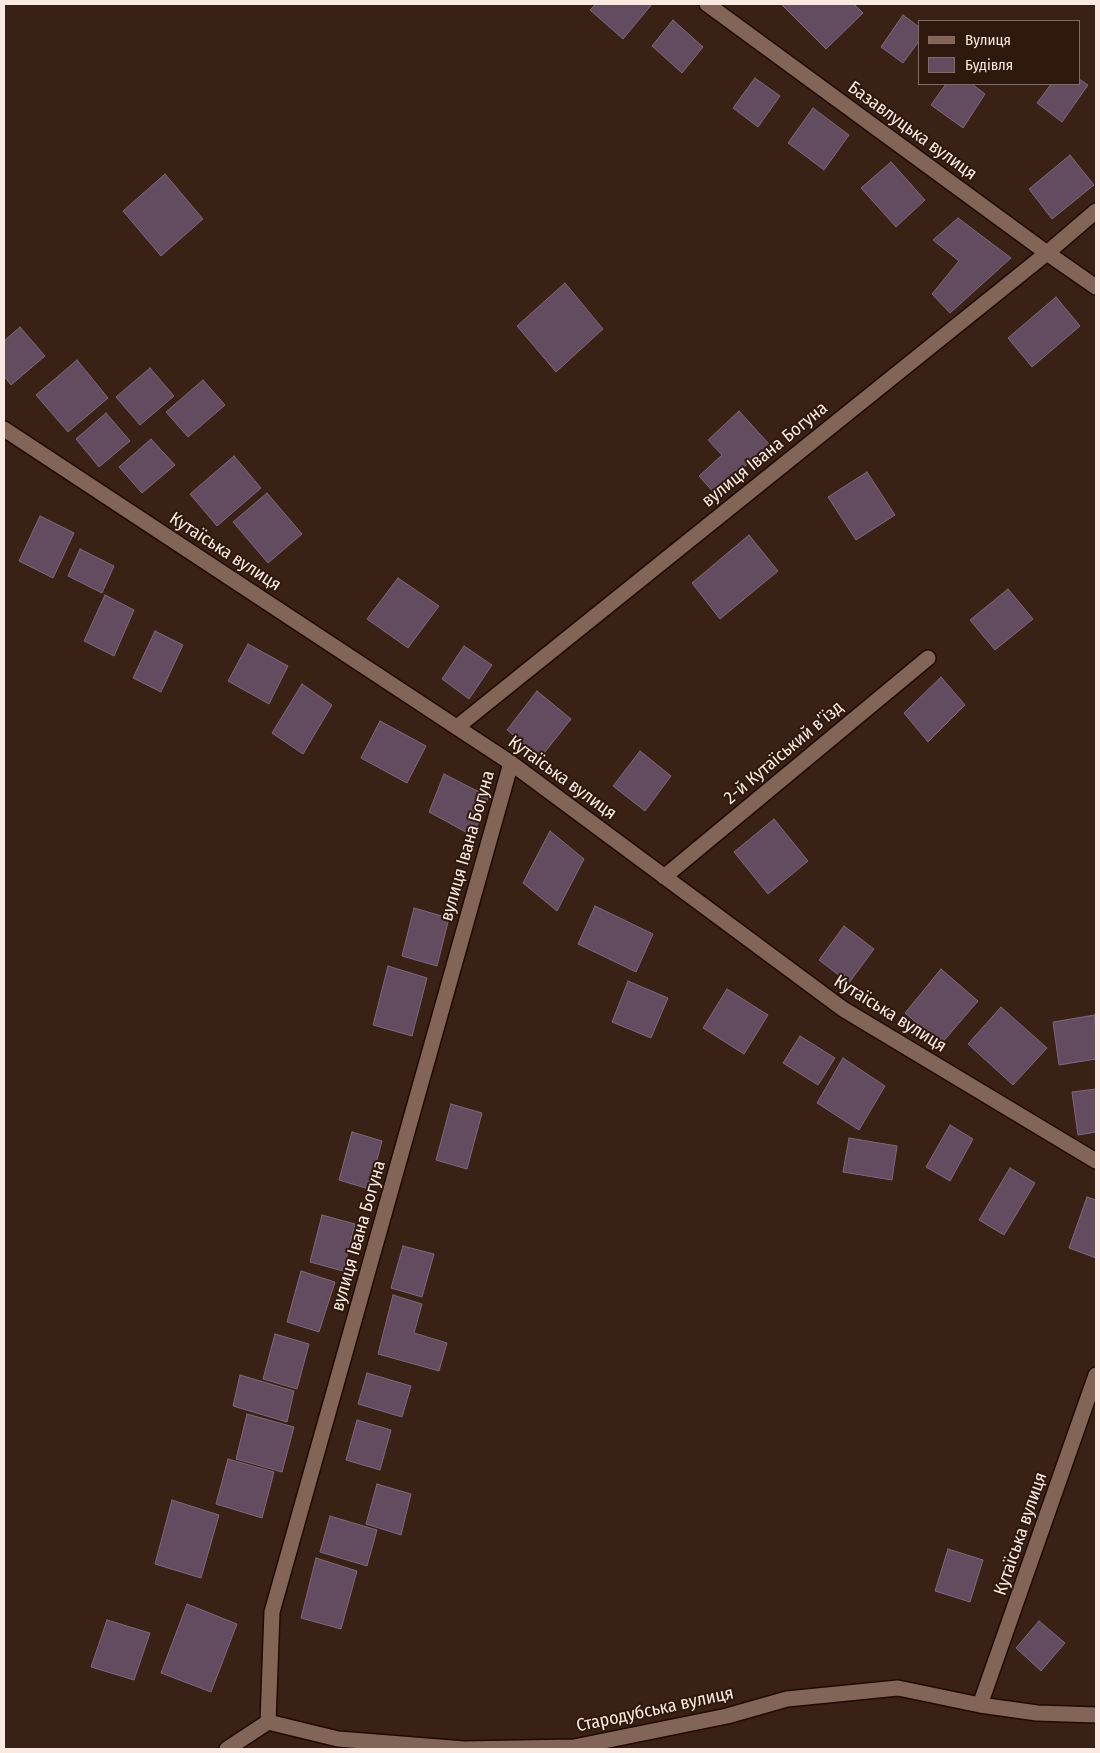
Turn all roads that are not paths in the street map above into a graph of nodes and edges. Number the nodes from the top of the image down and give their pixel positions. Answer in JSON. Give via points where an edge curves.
{"nodes":[{"id":1,"x":707,"y":4,"type":"edge"},
{"id":2,"x":1096,"y":211,"type":"edge"},
{"id":3,"x":1047,"y":253,"type":"junction"},
{"id":4,"x":1096,"y":287,"type":"edge"},
{"id":5,"x":4,"y":429,"type":"edge"},
{"id":6,"x":928,"y":658,"type":"dead end"},
{"id":7,"x":457,"y":727,"type":"junction"},
{"id":8,"x":511,"y":763,"type":"junction"},
{"id":9,"x":664,"y":877,"type":"junction"},
{"id":10,"x":1096,"y":1161,"type":"edge"},
{"id":11,"x":1096,"y":1375,"type":"edge"},
{"id":12,"x":980,"y":1705,"type":"junction"},
{"id":13,"x":1096,"y":1715,"type":"edge"},
{"id":14,"x":268,"y":1722,"type":"junction"},
{"id":15,"x":227,"y":1749,"type":"edge"}],
"edges":[{"from":1,"to":3,"type":"street","name":"Базавлуцька вулиця"},
{"from":2,"to":3,"type":"street","name":"вулиця Івана Богуна"},
{"from":3,"to":4,"type":"street","name":"Базавлуцька вулиця"},
{"from":3,"to":7,"type":"street","name":"вулиця Івана Богуна"},
{"from":5,"to":7,"type":"street","name":"Кутаїська вулиця"},
{"from":6,"to":9,"type":"street","name":"2-й Кутаїський в’їзд"},
{"from":7,"to":8,"type":"street","name":"Кутаїська вулиця"},
{"from":8,"to":9,"type":"street","name":"Кутаїська вулиця"},
{"from":8,"to":14,"type":"street","name":"вулиця Івана Богуна","via":[[272,1612]]},
{"from":9,"to":10,"type":"street","name":"Кутаїська вулиця","via":[[843,1009]]},
{"from":11,"to":12,"type":"street","name":"Кутаїська вулиця"},
{"from":12,"to":13,"type":"street","name":"Стародубська вулиця","via":[[1037,1713]]},
{"from":12,"to":14,"type":"street","name":"Стародубська вулиця","via":[[898,1688],[796,1698],[727,1716],[574,1747],[464,1749],[338,1740]]},
{"from":14,"to":15,"type":"street"}]}
